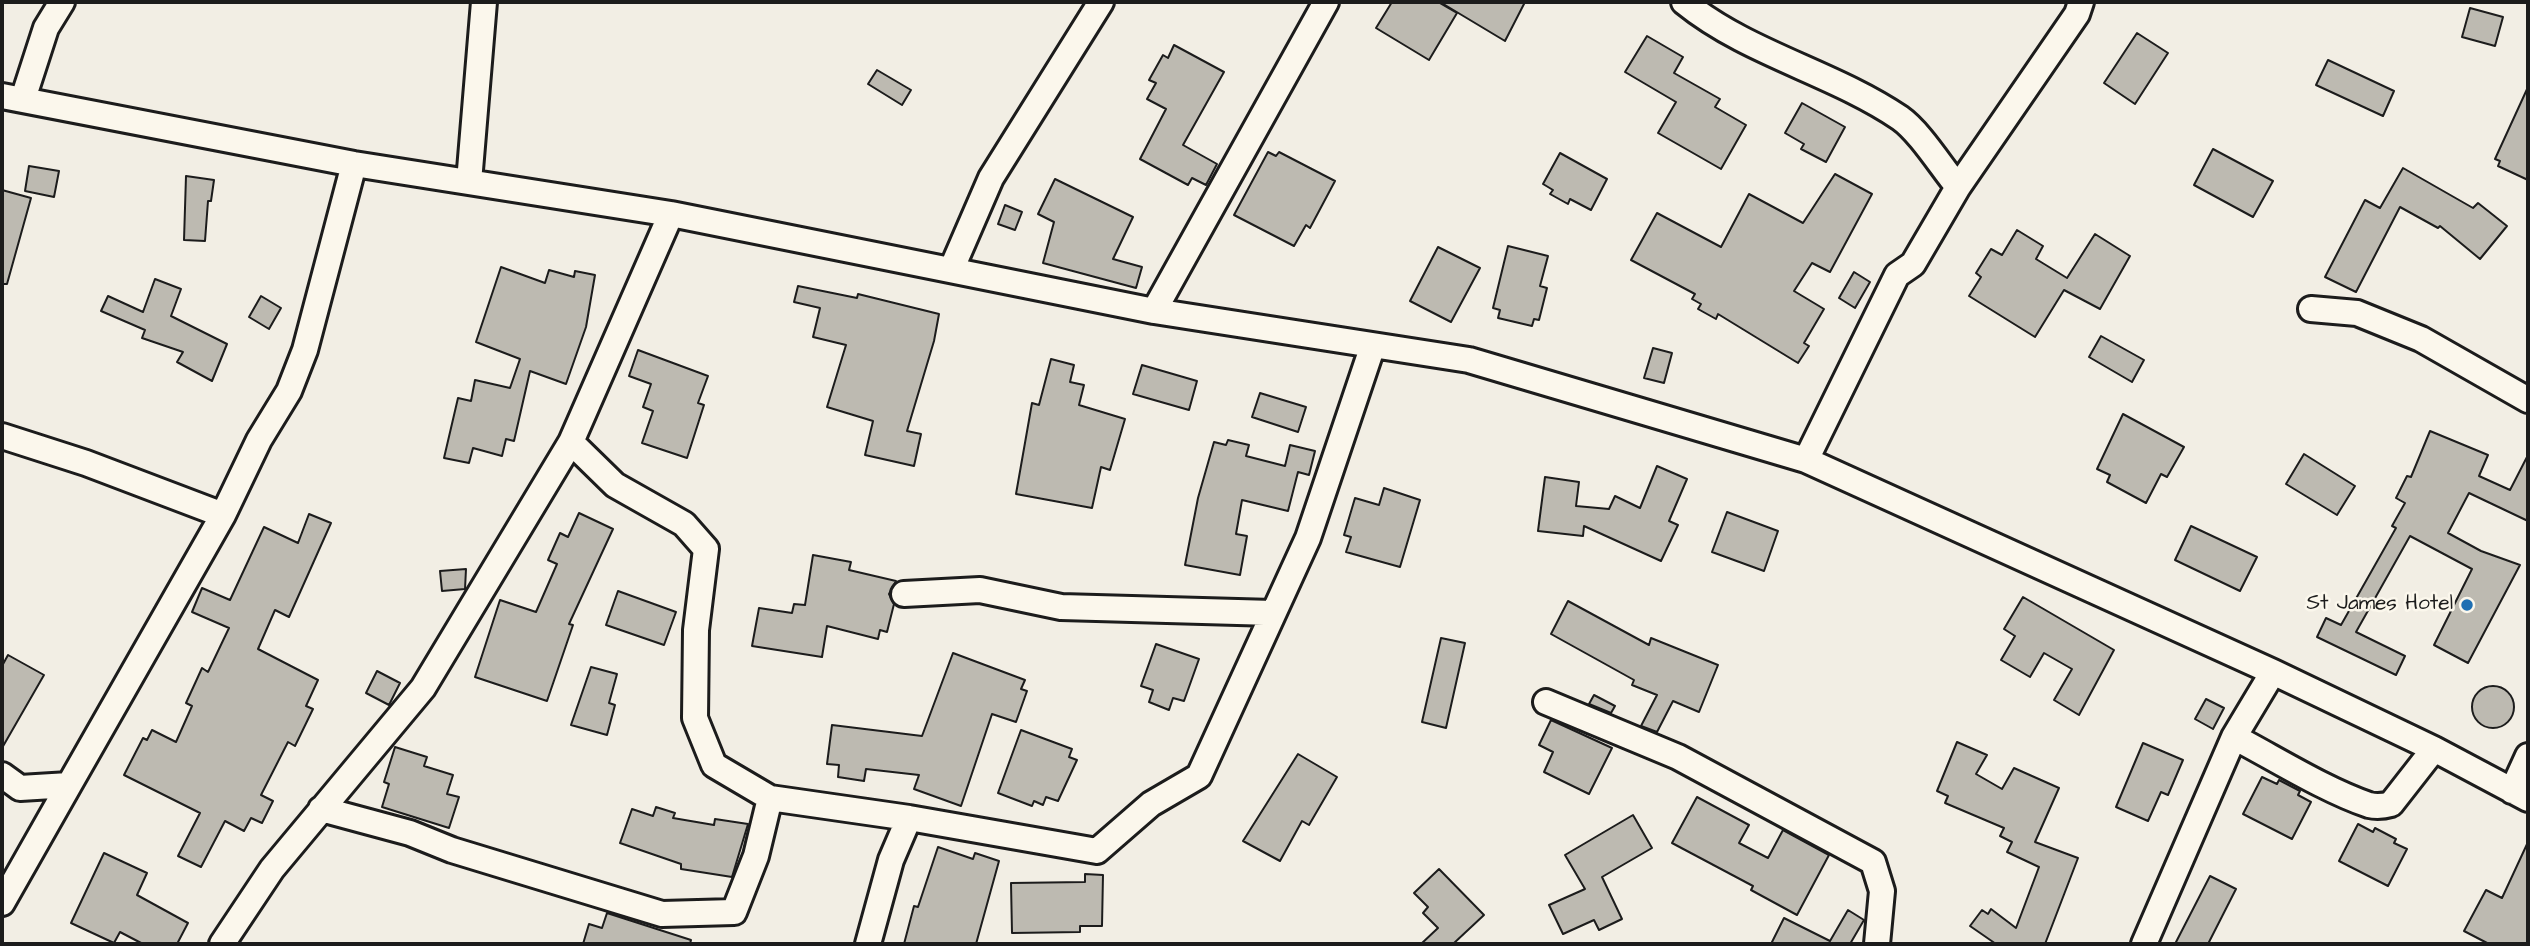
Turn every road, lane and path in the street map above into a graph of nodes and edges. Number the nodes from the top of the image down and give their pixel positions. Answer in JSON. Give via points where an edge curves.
{"nodes":[{"id":1,"x":62,"y":2,"type":"edge"},
{"id":2,"x":484,"y":2,"type":"edge"},
{"id":3,"x":1101,"y":2,"type":"edge"},
{"id":4,"x":1326,"y":2,"type":"edge"},
{"id":5,"x":1684,"y":2,"type":"edge"},
{"id":6,"x":2081,"y":2,"type":"edge"},
{"id":7,"x":12,"y":98,"type":"edge"},
{"id":8,"x":354,"y":164,"type":"junction"},
{"id":9,"x":469,"y":182,"type":"junction"},
{"id":10,"x":1958,"y":187,"type":"junction"},
{"id":11,"x":671,"y":214,"type":"junction"},
{"id":12,"x":952,"y":268,"type":"junction"},
{"id":13,"x":2311,"y":309,"type":"dead end"},
{"id":14,"x":1154,"y":312,"type":"junction"},
{"id":15,"x":1372,"y":348,"type":"junction"},
{"id":16,"x":2528,"y":400,"type":"edge"},
{"id":17,"x":2,"y":436,"type":"edge"},
{"id":18,"x":571,"y":442,"type":"junction"},
{"id":19,"x":1806,"y":460,"type":"junction"},
{"id":20,"x":223,"y":515,"type":"junction"},
{"id":21,"x":904,"y":594,"type":"dead end"},
{"id":22,"x":1273,"y":612,"type":"junction"},
{"id":23,"x":2273,"y":672,"type":"junction"},
{"id":24,"x":1546,"y":702,"type":"dead end"},
{"id":25,"x":2234,"y":737,"type":"junction"},
{"id":26,"x":2434,"y":749,"type":"junction"},
{"id":27,"x":2528,"y":756,"type":"edge"},
{"id":28,"x":2,"y":775,"type":"edge"},
{"id":29,"x":69,"y":785,"type":"junction"},
{"id":30,"x":2520,"y":795,"type":"edge"},
{"id":31,"x":770,"y":798,"type":"junction"},
{"id":32,"x":321,"y":809,"type":"junction"},
{"id":33,"x":909,"y":818,"type":"junction"},
{"id":34,"x":2,"y":904,"type":"edge"},
{"id":35,"x":222,"y":944,"type":"edge"},
{"id":36,"x":868,"y":944,"type":"edge"},
{"id":37,"x":1880,"y":944,"type":"edge"},
{"id":38,"x":2144,"y":944,"type":"edge"}],
"edges":[{"from":1,"to":7,"type":"street"},
{"from":2,"to":9,"type":"street"},
{"from":3,"to":12,"type":"street","via":[[992,178]]},
{"from":4,"to":14,"type":"street"},
{"from":5,"to":10,"type":"street","via":[[1763,50],[1846,87],[1902,120]]},
{"from":6,"to":10,"type":"street"},
{"from":7,"to":8,"type":"street"},
{"from":8,"to":9,"type":"street"},
{"from":8,"to":20,"type":"street","via":[[305,350],[289,391]]},
{"from":9,"to":11,"type":"street"},
{"from":10,"to":19,"type":"street","via":[[1913,264],[1897,275]]},
{"from":11,"to":12,"type":"street"},
{"from":11,"to":18,"type":"street"},
{"from":12,"to":14,"type":"street"},
{"from":13,"to":16,"type":"street","via":[[2357,313],[2421,339]]},
{"from":14,"to":15,"type":"street"},
{"from":15,"to":19,"type":"street","via":[[1469,360]]},
{"from":15,"to":22,"type":"street","via":[[1308,538]]},
{"from":17,"to":20,"type":"street"},
{"from":18,"to":31,"type":"street","via":[[615,485],[684,523],[706,549],[696,630],[695,718],[714,765]]},
{"from":18,"to":32,"type":"street","via":[[423,688]]},
{"from":19,"to":23,"type":"street"},
{"from":20,"to":29,"type":"street"},
{"from":21,"to":22,"type":"street","via":[[980,590],[1061,607]]},
{"from":22,"to":33,"type":"street","via":[[1199,776],[1151,804],[1097,851]]},
{"from":23,"to":25,"type":"street"},
{"from":23,"to":26,"type":"street"},
{"from":24,"to":37,"type":"street","via":[[1678,757],[1873,862],[1882,891]]},
{"from":25,"to":26,"type":"street","via":[[2335,789],[2382,806],[2391,804]]},
{"from":25,"to":38,"type":"street"},
{"from":26,"to":30,"type":"street"},
{"from":27,"to":30,"type":"street"},
{"from":28,"to":29,"type":"street","via":[[20,788]]},
{"from":29,"to":34,"type":"street"},
{"from":31,"to":32,"type":"street","via":[[756,856],[734,912],[715,913],[662,914]]},
{"from":31,"to":33,"type":"street"},
{"from":32,"to":35,"type":"street","via":[[272,869]]},
{"from":33,"to":36,"type":"street","via":[[891,860]]}]}
